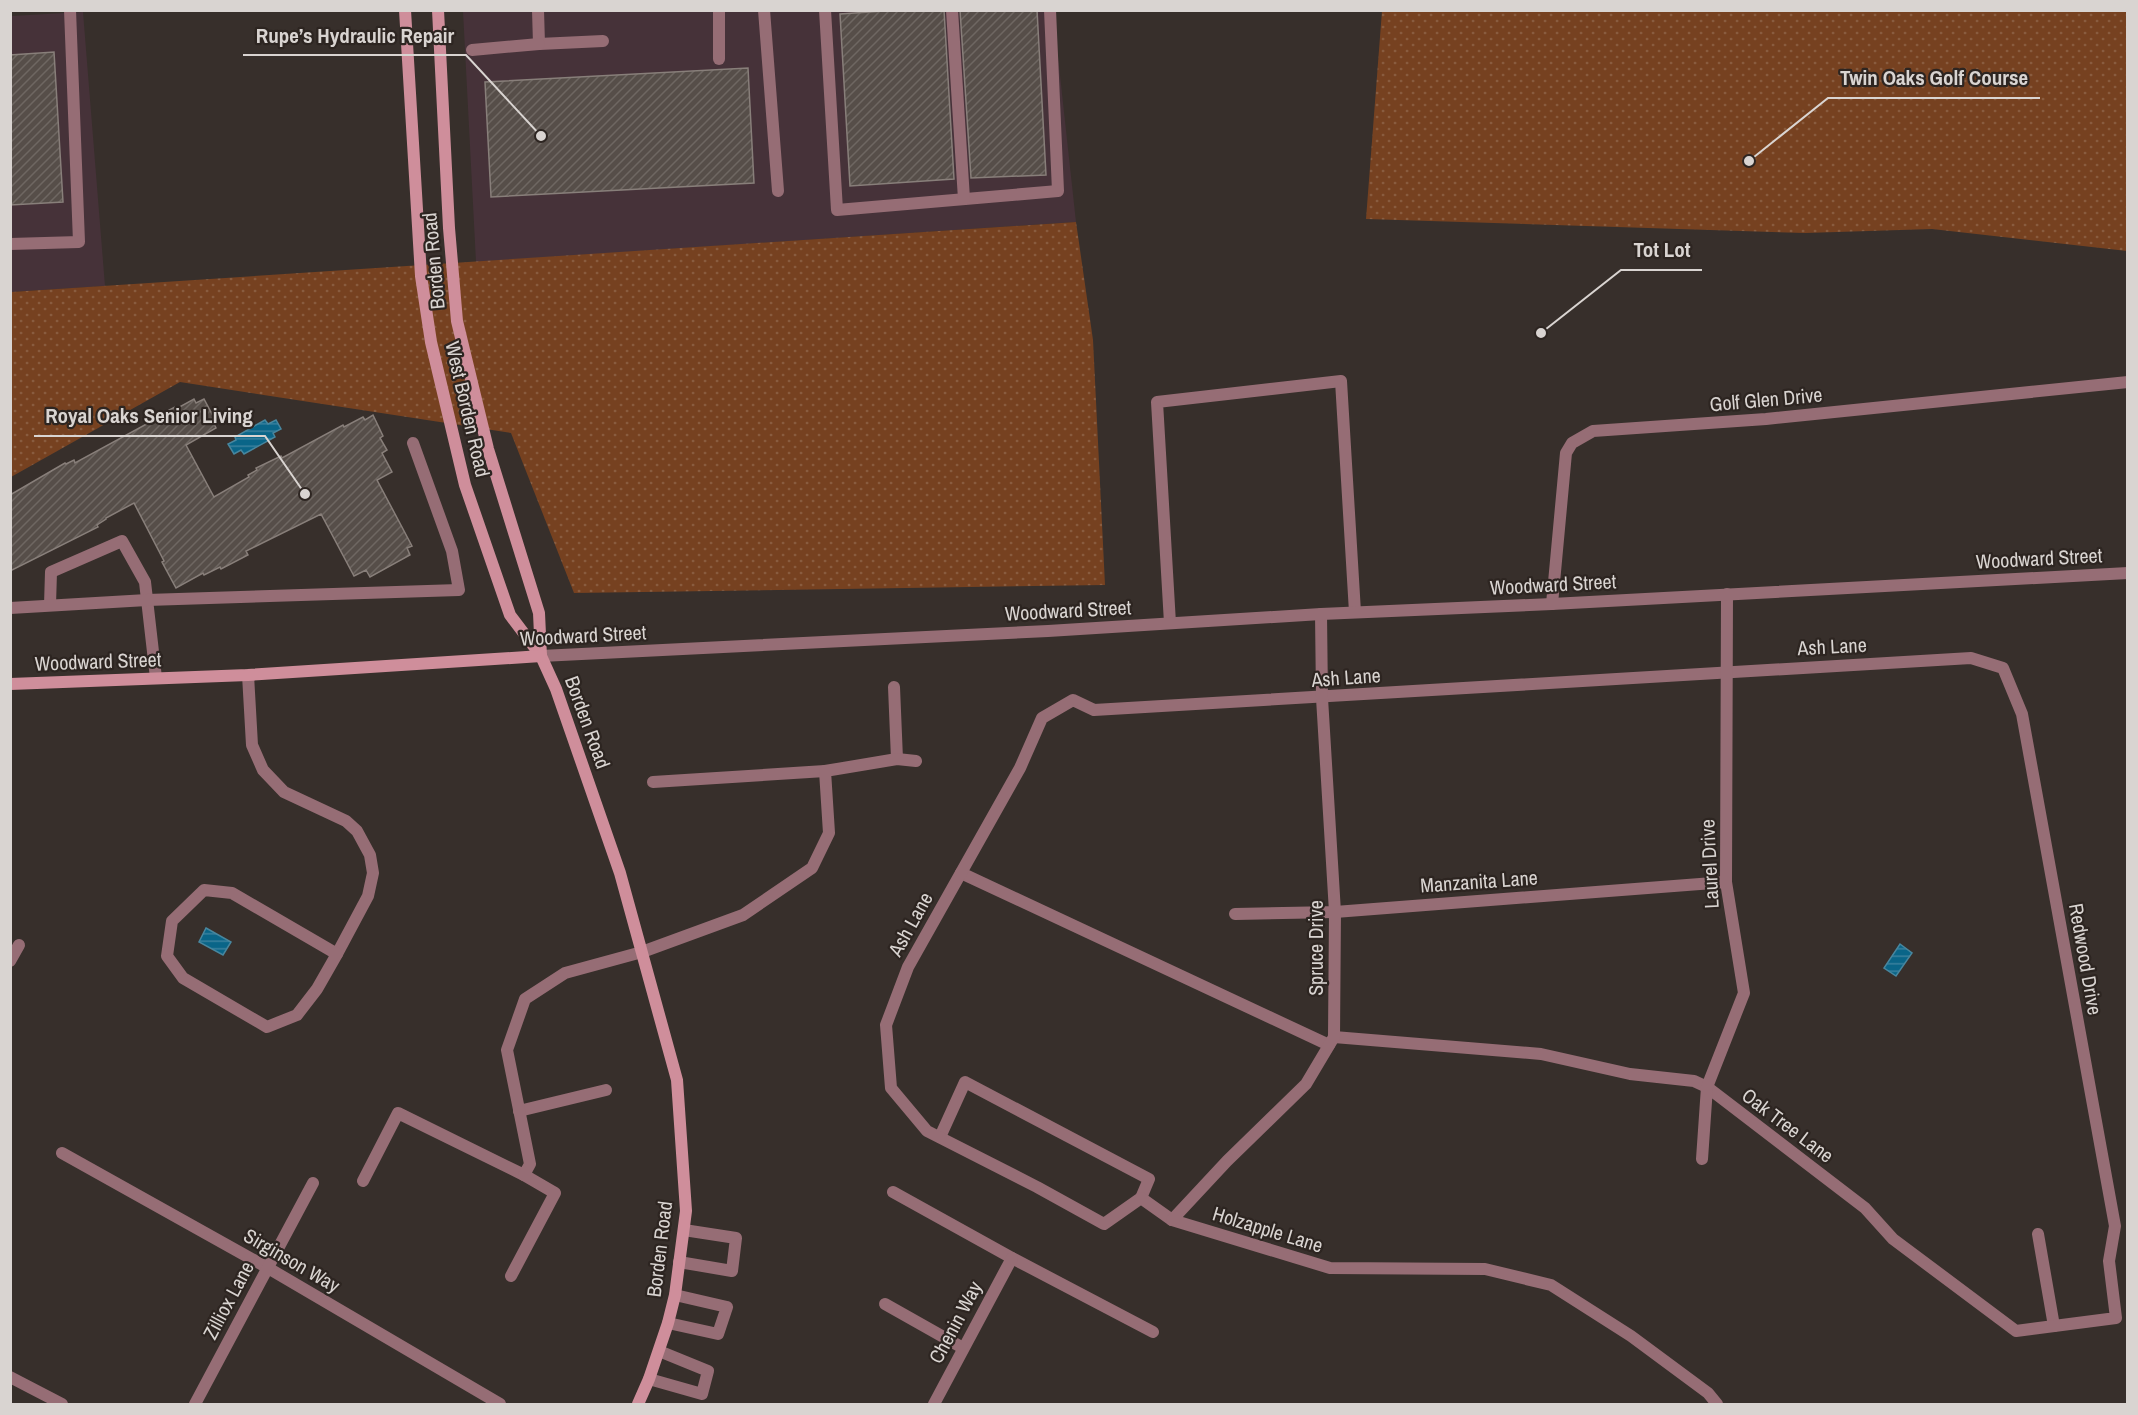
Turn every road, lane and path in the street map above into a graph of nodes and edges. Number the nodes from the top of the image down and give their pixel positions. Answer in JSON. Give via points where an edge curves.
{"nodes":[{"id":1,"x":70,"y":10,"type":"edge"},
{"id":2,"x":405,"y":10,"type":"edge"},
{"id":3,"x":438,"y":10,"type":"edge"},
{"id":4,"x":538,"y":10,"type":"edge"},
{"id":5,"x":719,"y":10,"type":"edge"},
{"id":6,"x":764,"y":10,"type":"edge"},
{"id":7,"x":825,"y":10,"type":"edge"},
{"id":8,"x":952,"y":10,"type":"edge"},
{"id":9,"x":1050,"y":10,"type":"edge"},
{"id":10,"x":603,"y":41,"type":"dead end"},
{"id":11,"x":539,"y":44,"type":"junction"},
{"id":12,"x":472,"y":50,"type":"dead end"},
{"id":13,"x":719,"y":59,"type":"dead end"},
{"id":14,"x":778,"y":191,"type":"dead end"},
{"id":15,"x":963,"y":199,"type":"junction"},
{"id":16,"x":10,"y":244,"type":"edge"},
{"id":17,"x":2127,"y":382,"type":"edge"},
{"id":18,"x":414,"y":443,"type":"dead end"},
{"id":19,"x":2127,"y":573,"type":"edge"},
{"id":20,"x":1727,"y":594,"type":"junction"},
{"id":21,"x":147,"y":600,"type":"junction"},
{"id":22,"x":1552,"y":604,"type":"junction"},
{"id":23,"x":50,"y":605,"type":"junction"},
{"id":24,"x":10,"y":608,"type":"edge"},
{"id":25,"x":1355,"y":612,"type":"junction"},
{"id":26,"x":1321,"y":614,"type":"junction"},
{"id":27,"x":1170,"y":623,"type":"junction"},
{"id":28,"x":541,"y":656,"type":"junction"},
{"id":29,"x":2004,"y":668,"type":"joint"},
{"id":30,"x":1727,"y":671,"type":"junction"},
{"id":31,"x":248,"y":675,"type":"junction"},
{"id":32,"x":156,"y":678,"type":"junction"},
{"id":33,"x":10,"y":684,"type":"edge"},
{"id":34,"x":894,"y":687,"type":"dead end"},
{"id":35,"x":1322,"y":698,"type":"junction"},
{"id":36,"x":897,"y":759,"type":"junction"},
{"id":37,"x":916,"y":761,"type":"dead end"},
{"id":38,"x":825,"y":771,"type":"junction"},
{"id":39,"x":653,"y":782,"type":"dead end"},
{"id":40,"x":961,"y":873,"type":"junction"},
{"id":41,"x":1726,"y":882,"type":"junction"},
{"id":42,"x":1335,"y":912,"type":"junction"},
{"id":43,"x":1235,"y":914,"type":"dead end"},
{"id":44,"x":19,"y":945,"type":"dead end"},
{"id":45,"x":642,"y":952,"type":"junction"},
{"id":46,"x":337,"y":954,"type":"junction"},
{"id":47,"x":10,"y":961,"type":"edge"},
{"id":48,"x":1332,"y":1041,"type":"junction"},
{"id":49,"x":1707,"y":1087,"type":"junction"},
{"id":50,"x":606,"y":1090,"type":"dead end"},
{"id":51,"x":519,"y":1111,"type":"junction"},
{"id":52,"x":940,"y":1137,"type":"junction"},
{"id":53,"x":62,"y":1153,"type":"dead end"},
{"id":54,"x":1702,"y":1159,"type":"dead end"},
{"id":55,"x":524,"y":1175,"type":"junction"},
{"id":56,"x":363,"y":1180,"type":"dead end"},
{"id":57,"x":313,"y":1183,"type":"dead end"},
{"id":58,"x":893,"y":1192,"type":"dead end"},
{"id":59,"x":1141,"y":1198,"type":"junction"},
{"id":60,"x":1172,"y":1220,"type":"junction"},
{"id":61,"x":684,"y":1230,"type":"junction"},
{"id":62,"x":2038,"y":1234,"type":"dead end"},
{"id":63,"x":1012,"y":1258,"type":"junction"},
{"id":64,"x":2109,"y":1260,"type":"joint"},
{"id":65,"x":679,"y":1262,"type":"junction"},
{"id":66,"x":268,"y":1268,"type":"junction"},
{"id":67,"x":511,"y":1276,"type":"dead end"},
{"id":68,"x":675,"y":1295,"type":"junction"},
{"id":69,"x":885,"y":1304,"type":"dead end"},
{"id":70,"x":668,"y":1323,"type":"junction"},
{"id":71,"x":2054,"y":1326,"type":"junction"},
{"id":72,"x":1153,"y":1332,"type":"dead end"},
{"id":73,"x":963,"y":1348,"type":"junction"},
{"id":74,"x":659,"y":1351,"type":"junction"},
{"id":75,"x":10,"y":1377,"type":"edge"},
{"id":76,"x":649,"y":1379,"type":"junction"},
{"id":77,"x":62,"y":1404,"type":"edge"},
{"id":78,"x":195,"y":1404,"type":"edge"},
{"id":79,"x":500,"y":1404,"type":"edge"},
{"id":80,"x":638,"y":1404,"type":"edge"},
{"id":81,"x":934,"y":1404,"type":"edge"},
{"id":82,"x":1717,"y":1404,"type":"edge"}],
"edges":[{"from":1,"to":16,"type":"street","via":[[79,242]]},
{"from":2,"to":28,"type":"main road","name":"West Borden Road","via":[[421,276],[430,331],[465,485],[510,615]]},
{"from":3,"to":28,"type":"main road","name":"Borden Road","via":[[457,321],[479,417],[539,612]]},
{"from":4,"to":11,"type":"street"},
{"from":5,"to":13,"type":"street"},
{"from":6,"to":14,"type":"street"},
{"from":7,"to":15,"type":"street","via":[[837,210]]},
{"from":8,"to":15,"type":"street"},
{"from":9,"to":15,"type":"street","via":[[1058,191]]},
{"from":10,"to":11,"type":"street"},
{"from":11,"to":12,"type":"street"},
{"from":17,"to":22,"type":"street","name":"Golf Glen Drive","via":[[1766,419],[1593,431],[1572,443],[1566,453]]},
{"from":18,"to":21,"type":"street","via":[[452,551],[459,590]]},
{"from":19,"to":20,"type":"street","name":"Woodward Street"},
{"from":20,"to":22,"type":"street","name":"Woodward Street"},
{"from":20,"to":30,"type":"street","name":"Laurel Drive"},
{"from":21,"to":23,"type":"street"},
{"from":21,"to":23,"type":"street","via":[[145,582],[122,541],[51,572]]},
{"from":21,"to":32,"type":"street"},
{"from":22,"to":25,"type":"street","name":"Woodward Street"},
{"from":23,"to":24,"type":"street"},
{"from":25,"to":26,"type":"street","name":"Woodward Street"},
{"from":25,"to":27,"type":"street","via":[[1341,381],[1157,402]]},
{"from":26,"to":27,"type":"street","name":"Woodward Street"},
{"from":26,"to":35,"type":"street","name":"Spruce Drive"},
{"from":27,"to":28,"type":"street","name":"Woodward Street"},
{"from":28,"to":31,"type":"main road","name":"Woodward Street"},
{"from":28,"to":45,"type":"main road","name":"Borden Road","via":[[620,873]]},
{"from":29,"to":30,"type":"street","name":"Ash Lane","via":[[1971,658]]},
{"from":29,"to":64,"type":"street","name":"Redwood Drive","via":[[2022,714],[2115,1226]]},
{"from":30,"to":35,"type":"street","name":"Ash Lane"},
{"from":30,"to":41,"type":"street","name":"Laurel Drive"},
{"from":31,"to":32,"type":"main road","name":"Woodward Street"},
{"from":31,"to":46,"type":"street","via":[[252,745],[263,770],[284,792],[346,821],[357,831],[370,855],[373,873],[368,896]]},
{"from":32,"to":33,"type":"main road","name":"Woodward Street"},
{"from":34,"to":36,"type":"street"},
{"from":35,"to":40,"type":"street","name":"Ash Lane","via":[[1094,710],[1073,700],[1042,718],[1020,768]]},
{"from":35,"to":42,"type":"street","name":"Spruce Drive"},
{"from":36,"to":37,"type":"street"},
{"from":36,"to":38,"type":"street"},
{"from":38,"to":39,"type":"street"},
{"from":38,"to":45,"type":"street","via":[[829,833],[812,868],[743,915]]},
{"from":40,"to":48,"type":"street"},
{"from":40,"to":52,"type":"street","name":"Ash Lane","via":[[908,967],[886,1025],[891,1088],[927,1131]]},
{"from":41,"to":42,"type":"street","name":"Manzanita Lane"},
{"from":41,"to":49,"type":"street","name":"Laurel Drive","via":[[1744,993]]},
{"from":42,"to":43,"type":"street","name":"Manzanita Lane"},
{"from":42,"to":48,"type":"street","name":"Spruce Drive"},
{"from":44,"to":47,"type":"street"},
{"from":45,"to":51,"type":"street","via":[[566,973],[525,999],[507,1050]]},
{"from":45,"to":61,"type":"main road","name":"Borden Road","via":[[677,1080]]},
{"from":46,"to":46,"type":"street","via":[[297,1015],[267,1027],[183,978],[167,956],[172,921],[204,890],[232,892]]},
{"from":48,"to":49,"type":"street","name":"Oak Tree Lane","via":[[1541,1054],[1630,1074],[1694,1081]]},
{"from":48,"to":60,"type":"street","via":[[1306,1083]]},
{"from":49,"to":54,"type":"street","name":"Laurel Drive"},
{"from":49,"to":71,"type":"street","name":"Oak Tree Lane","via":[[1865,1208],[1893,1239],[2016,1331]]},
{"from":50,"to":51,"type":"street"},
{"from":51,"to":55,"type":"street","via":[[530,1164]]},
{"from":52,"to":59,"type":"street","via":[[1104,1224]]},
{"from":52,"to":59,"type":"street","via":[[965,1082],[1149,1179]]},
{"from":53,"to":66,"type":"street","name":"Sirginson Way"},
{"from":55,"to":56,"type":"street","via":[[398,1113]]},
{"from":55,"to":67,"type":"street","via":[[555,1192]]},
{"from":57,"to":66,"type":"street","name":"Zilliox Lane"},
{"from":58,"to":63,"type":"street"},
{"from":59,"to":60,"type":"street","name":"Holzapple Lane"},
{"from":60,"to":82,"type":"street","name":"Holzapple Lane","via":[[1330,1268],[1485,1269],[1551,1285],[1631,1336],[1708,1393]]},
{"from":61,"to":65,"type":"main road","name":"Borden Road"},
{"from":61,"to":65,"type":"street","via":[[736,1238],[732,1271]]},
{"from":62,"to":71,"type":"street"},
{"from":63,"to":72,"type":"street"},
{"from":63,"to":73,"type":"street","name":"Chenin Way"},
{"from":64,"to":71,"type":"street","name":"Oak Tree Lane","via":[[2116,1318]]},
{"from":65,"to":68,"type":"main road","name":"Borden Road"},
{"from":66,"to":78,"type":"street","name":"Zilliox Lane"},
{"from":66,"to":79,"type":"street","name":"Sirginson Way"},
{"from":68,"to":70,"type":"main road","name":"Borden Road"},
{"from":68,"to":70,"type":"street","via":[[727,1308],[718,1334]]},
{"from":69,"to":73,"type":"street"},
{"from":70,"to":74,"type":"main road","name":"Borden Road"},
{"from":73,"to":81,"type":"street","name":"Chenin Way"},
{"from":74,"to":76,"type":"main road","name":"Borden Road"},
{"from":74,"to":76,"type":"street","via":[[708,1371],[702,1394]]},
{"from":75,"to":77,"type":"street"},
{"from":76,"to":80,"type":"main road","name":"Borden Road"}]}
